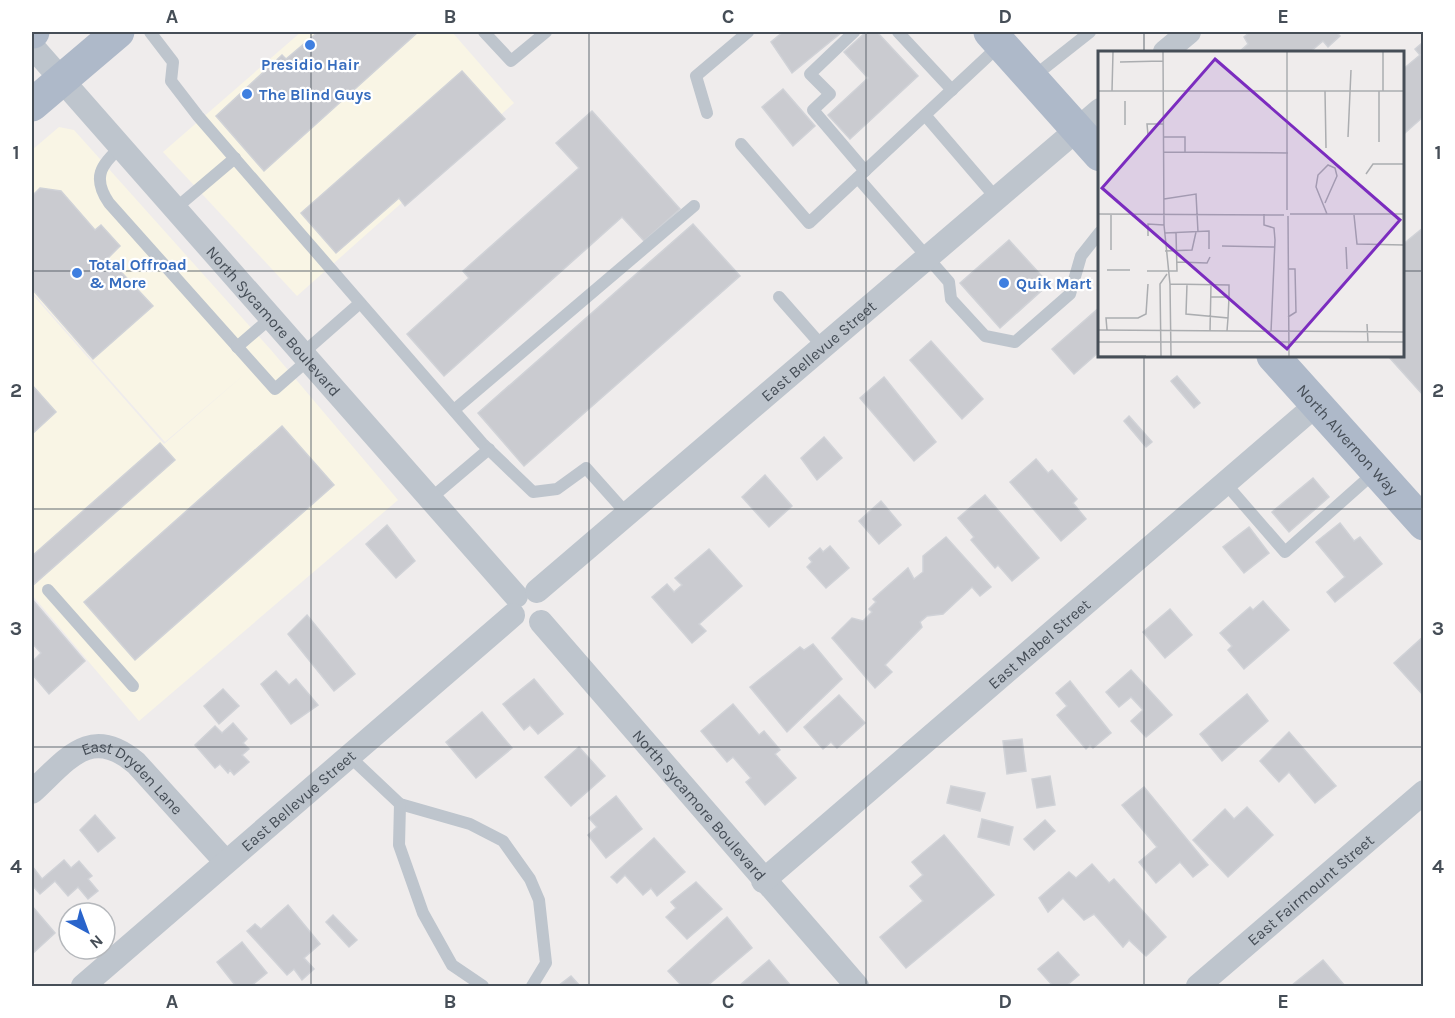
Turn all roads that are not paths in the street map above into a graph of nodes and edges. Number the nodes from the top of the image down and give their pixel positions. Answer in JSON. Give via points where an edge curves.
{"nodes":[{"id":1,"x":118,"y":32,"type":"edge"},
{"id":2,"x":150,"y":32,"type":"edge"},
{"id":3,"x":484,"y":32,"type":"edge"},
{"id":4,"x":546,"y":32,"type":"edge"},
{"id":5,"x":748,"y":32,"type":"edge"},
{"id":6,"x":854,"y":32,"type":"edge"},
{"id":7,"x":898,"y":32,"type":"edge"},
{"id":8,"x":1090,"y":32,"type":"edge"},
{"id":9,"x":1189,"y":32,"type":"edge"},
{"id":10,"x":996,"y":37,"type":"edge"},
{"id":11,"x":32,"y":46,"type":"edge"},
{"id":12,"x":1166,"y":51,"type":"edge"},
{"id":13,"x":1032,"y":77,"type":"junction"},
{"id":14,"x":62,"y":78,"type":"junction"},
{"id":15,"x":952,"y":90,"type":"junction"},
{"id":16,"x":32,"y":105,"type":"edge"},
{"id":17,"x":707,"y":113,"type":"dead end"},
{"id":18,"x":925,"y":116,"type":"junction"},
{"id":19,"x":1089,"y":120,"type":"edge"},
{"id":20,"x":741,"y":144,"type":"dead end"},
{"id":21,"x":122,"y":146,"type":"junction"},
{"id":22,"x":1098,"y":148,"type":"edge"},
{"id":23,"x":235,"y":158,"type":"junction"},
{"id":24,"x":862,"y":175,"type":"junction"},
{"id":25,"x":997,"y":198,"type":"junction"},
{"id":26,"x":694,"y":206,"type":"dead end"},
{"id":27,"x":176,"y":208,"type":"junction"},
{"id":28,"x":1098,"y":235,"type":"edge"},
{"id":29,"x":928,"y":258,"type":"junction"},
{"id":30,"x":779,"y":297,"type":"dead end"},
{"id":31,"x":360,"y":303,"type":"junction"},
{"id":32,"x":272,"y":317,"type":"junction"},
{"id":33,"x":237,"y":347,"type":"junction"},
{"id":34,"x":823,"y":347,"type":"junction"},
{"id":35,"x":306,"y":356,"type":"junction"},
{"id":36,"x":1274,"y":357,"type":"edge"},
{"id":37,"x":1316,"y":405,"type":"junction"},
{"id":38,"x":454,"y":410,"type":"junction"},
{"id":39,"x":489,"y":449,"type":"junction"},
{"id":40,"x":1376,"y":471,"type":"junction"},
{"id":41,"x":1225,"y":483,"type":"junction"},
{"id":42,"x":430,"y":499,"type":"junction"},
{"id":43,"x":627,"y":514,"type":"junction"},
{"id":44,"x":1424,"y":524,"type":"edge"},
{"id":45,"x":48,"y":590,"type":"dead end"},
{"id":46,"x":522,"y":601,"type":"junction"},
{"id":47,"x":133,"y":686,"type":"dead end"},
{"id":48,"x":349,"y":756,"type":"junction"},
{"id":49,"x":32,"y":792,"type":"edge"},
{"id":50,"x":1424,"y":792,"type":"edge"},
{"id":51,"x":400,"y":804,"type":"junction"},
{"id":52,"x":225,"y":861,"type":"junction"},
{"id":53,"x":763,"y":881,"type":"junction"},
{"id":54,"x":83,"y":987,"type":"edge"},
{"id":55,"x":483,"y":987,"type":"edge"},
{"id":56,"x":532,"y":987,"type":"edge"},
{"id":57,"x":857,"y":987,"type":"edge"},
{"id":58,"x":1198,"y":987,"type":"edge"}],
"edges":[{"from":1,"to":14,"type":"main road"},
{"from":2,"to":23,"type":"lane","via":[[173,62],[171,81]]},
{"from":3,"to":4,"type":"lane","via":[[511,61]]},
{"from":5,"to":17,"type":"lane","via":[[696,76]]},
{"from":6,"to":24,"type":"lane","via":[[810,74],[830,94],[813,110]]},
{"from":7,"to":15,"type":"lane"},
{"from":8,"to":13,"type":"lane"},
{"from":9,"to":12,"type":"street"},
{"from":10,"to":13,"type":"main road"},
{"from":10,"to":15,"type":"lane"},
{"from":11,"to":14,"type":"street","name":"North Sycamore Boulevard"},
{"from":13,"to":19,"type":"main road"},
{"from":14,"to":16,"type":"main road"},
{"from":14,"to":21,"type":"street","name":"North Sycamore Boulevard"},
{"from":15,"to":18,"type":"lane"},
{"from":18,"to":24,"type":"lane"},
{"from":18,"to":25,"type":"lane"},
{"from":19,"to":22,"type":"main road"},
{"from":19,"to":25,"type":"street","name":"East Bellevue Street"},
{"from":20,"to":24,"type":"lane","via":[[809,223]]},
{"from":21,"to":27,"type":"street","name":"North Sycamore Boulevard"},
{"from":21,"to":33,"type":"lane","via":[[102,167],[100,190]]},
{"from":23,"to":27,"type":"lane"},
{"from":23,"to":31,"type":"lane"},
{"from":24,"to":29,"type":"lane"},
{"from":25,"to":29,"type":"street","name":"East Bellevue Street"},
{"from":26,"to":38,"type":"lane"},
{"from":27,"to":32,"type":"street","name":"North Sycamore Boulevard"},
{"from":28,"to":29,"type":"lane","via":[[1081,256],[1070,294],[1015,342],[985,336],[951,299],[949,282]]},
{"from":29,"to":34,"type":"street","name":"East Bellevue Street"},
{"from":30,"to":34,"type":"lane"},
{"from":31,"to":35,"type":"lane"},
{"from":31,"to":38,"type":"lane"},
{"from":32,"to":33,"type":"lane"},
{"from":32,"to":35,"type":"street","name":"North Sycamore Boulevard"},
{"from":33,"to":35,"type":"lane","via":[[275,389]]},
{"from":34,"to":43,"type":"street","name":"East Bellevue Street"},
{"from":35,"to":42,"type":"street","name":"North Sycamore Boulevard"},
{"from":36,"to":37,"type":"main road","name":"North Alvernon Way"},
{"from":37,"to":40,"type":"main road","name":"North Alvernon Way"},
{"from":37,"to":41,"type":"street","name":"East Mabel Street"},
{"from":38,"to":39,"type":"lane"},
{"from":39,"to":42,"type":"lane"},
{"from":39,"to":43,"type":"lane","via":[[533,492],[557,489],[586,468]]},
{"from":40,"to":41,"type":"lane","via":[[1285,552]]},
{"from":40,"to":44,"type":"main road","name":"North Alvernon Way"},
{"from":41,"to":53,"type":"street","name":"East Mabel Street"},
{"from":42,"to":46,"type":"street","name":"North Sycamore Boulevard"},
{"from":43,"to":46,"type":"street","name":"East Bellevue Street"},
{"from":45,"to":47,"type":"lane"},
{"from":46,"to":48,"type":"street","name":"East Bellevue Street"},
{"from":46,"to":53,"type":"street","name":"North Sycamore Boulevard","via":[[525,626],[541,622]]},
{"from":48,"to":51,"type":"lane"},
{"from":48,"to":52,"type":"street","name":"East Bellevue Street"},
{"from":49,"to":52,"type":"street","name":"East Dryden Lane","via":[[78,751],[98,744],[109,746],[136,763]]},
{"from":50,"to":58,"type":"street","name":"East Fairmount Street"},
{"from":51,"to":55,"type":"lane","via":[[399,845],[423,913],[452,965]]},
{"from":51,"to":56,"type":"lane","via":[[470,824],[503,841],[530,879],[539,900],[546,963]]},
{"from":52,"to":54,"type":"street","name":"East Bellevue Street"},
{"from":53,"to":57,"type":"street","name":"North Sycamore Boulevard"}]}
